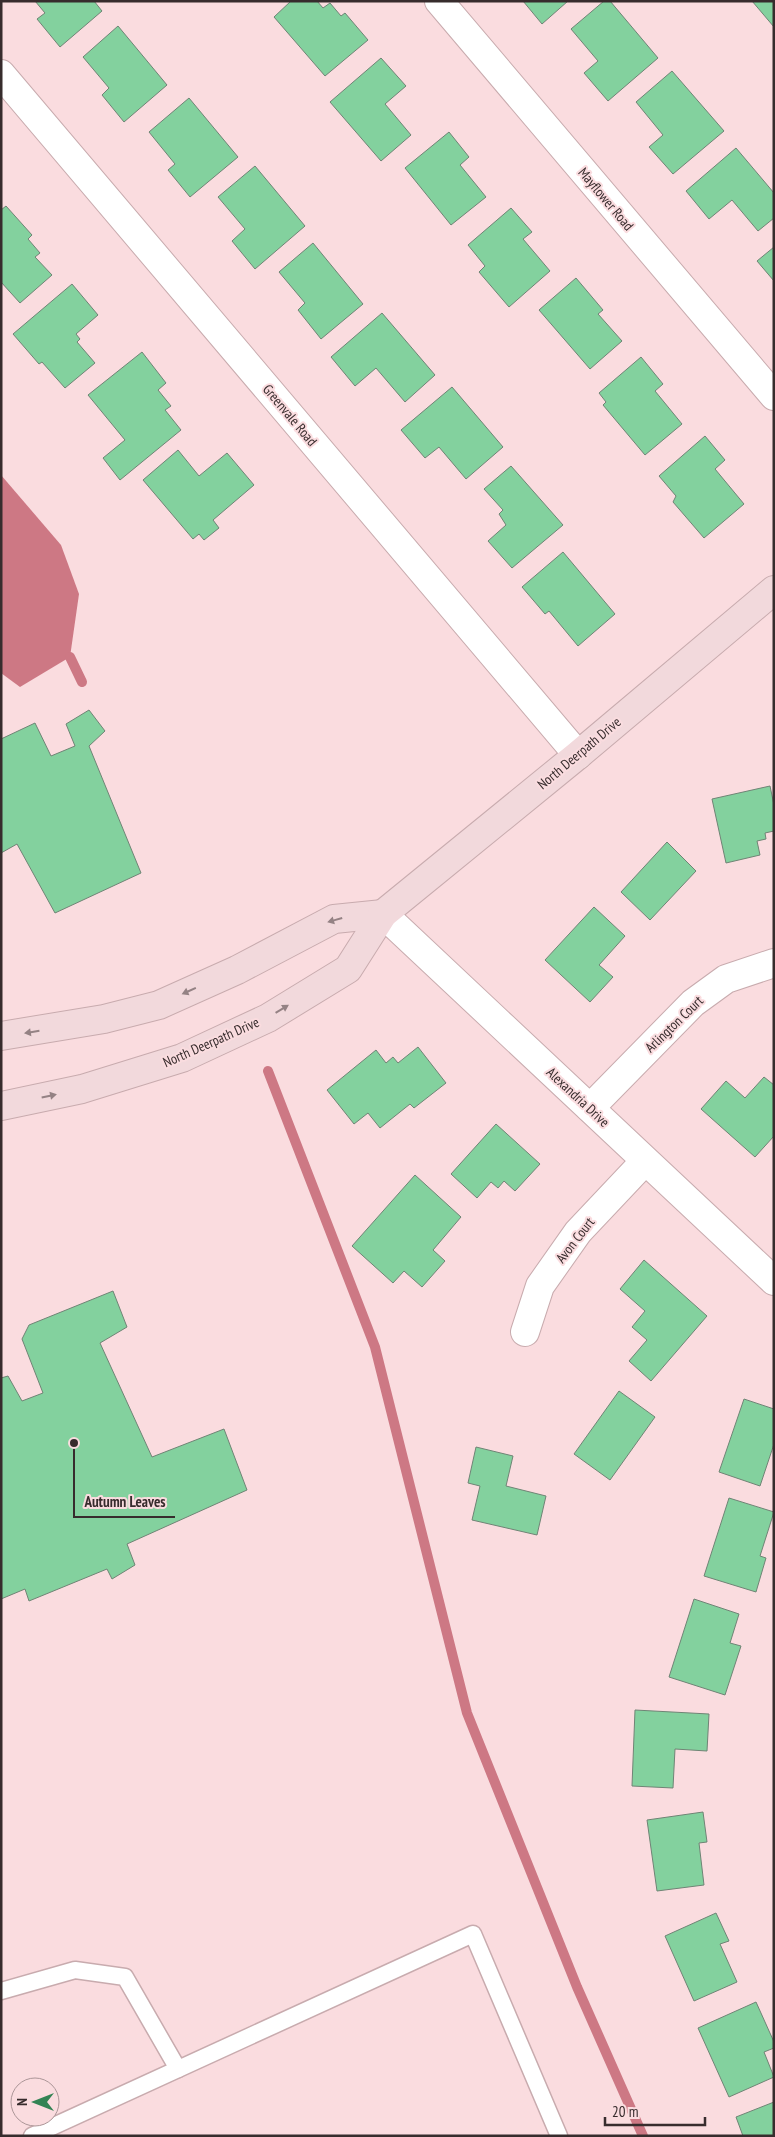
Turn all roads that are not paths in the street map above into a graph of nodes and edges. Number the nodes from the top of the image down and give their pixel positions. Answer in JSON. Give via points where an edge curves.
{"nodes":[{"id":1,"x":439,"y":1,"type":"edge"},
{"id":2,"x":1,"y":74,"type":"edge"},
{"id":3,"x":774,"y":396,"type":"edge"},
{"id":4,"x":774,"y":590,"type":"edge"},
{"id":5,"x":578,"y":755,"type":"junction"},
{"id":6,"x":383,"y":914,"type":"junction"},
{"id":7,"x":774,"y":963,"type":"edge"},
{"id":8,"x":1,"y":1036,"type":"edge"},
{"id":9,"x":1,"y":1106,"type":"edge"},
{"id":10,"x":590,"y":1108,"type":"junction"},
{"id":11,"x":645,"y":1161,"type":"junction"},
{"id":12,"x":774,"y":1281,"type":"edge"},
{"id":13,"x":525,"y":1332,"type":"dead end"},
{"id":14,"x":1,"y":1991,"type":"edge"},
{"id":15,"x":178,"y":2069,"type":"junction"},
{"id":16,"x":32,"y":2136,"type":"edge"},
{"id":17,"x":559,"y":2136,"type":"edge"}],
"edges":[{"from":1,"to":3,"type":"street","name":"Mayflower Road"},
{"from":2,"to":5,"type":"street","name":"Greenvale Road"},
{"from":4,"to":5,"type":"street","name":"North Deerpath Drive"},
{"from":5,"to":6,"type":"street","name":"North Deerpath Drive"},
{"from":6,"to":8,"type":"street","one_way":true,"via":[[334,919],[236,970],[159,1005],[104,1020]]},
{"from":9,"to":6,"type":"street","name":"North Deerpath Drive","one_way":true,"via":[[82,1089],[182,1058],[268,1018],[348,969]]},
{"from":6,"to":10,"type":"street","name":"Alexandria Drive"},
{"from":7,"to":10,"type":"street","name":"Arlington Court","via":[[726,979],[693,1003]]},
{"from":10,"to":11,"type":"street","name":"Alexandria Drive"},
{"from":11,"to":12,"type":"street","name":"Alexandria Drive"},
{"from":11,"to":13,"type":"street","name":"Avon Court","via":[[578,1232],[540,1286]]},
{"from":14,"to":15,"type":"lane","via":[[75,1970],[125,1977]]},
{"from":15,"to":16,"type":"lane"},
{"from":15,"to":17,"type":"lane","via":[[473,1934]]}]}
